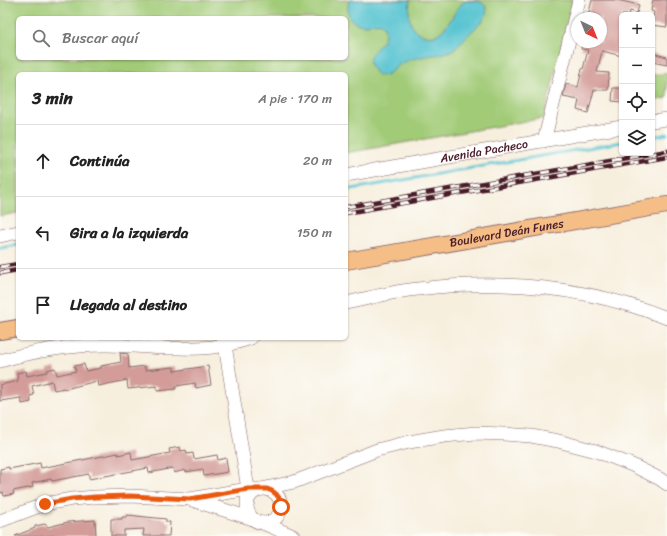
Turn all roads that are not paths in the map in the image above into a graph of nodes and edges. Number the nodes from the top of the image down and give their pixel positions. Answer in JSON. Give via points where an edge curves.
{"nodes":[{"id":1,"x":578,"y":0,"type":"edge"},
{"id":2,"x":667,"y":119,"type":"edge"},
{"id":3,"x":655,"y":121,"type":"edge"},
{"id":4,"x":619,"y":128,"type":"edge"},
{"id":5,"x":544,"y":141,"type":"junction"},
{"id":6,"x":348,"y":175,"type":"edge"},
{"id":7,"x":667,"y":205,"type":"edge"},
{"id":8,"x":667,"y":216,"type":"edge"},
{"id":9,"x":16,"y":232,"type":"edge"},
{"id":10,"x":0,"y":236,"type":"edge"},
{"id":11,"x":348,"y":261,"type":"edge"},
{"id":12,"x":348,"y":271,"type":"edge"},
{"id":13,"x":348,"y":303,"type":"edge"},
{"id":14,"x":667,"y":318,"type":"edge"},
{"id":15,"x":16,"y":319,"type":"edge"},
{"id":16,"x":0,"y":322,"type":"edge"},
{"id":17,"x":16,"y":328,"type":"edge"},
{"id":18,"x":0,"y":331,"type":"edge"},
{"id":19,"x":244,"y":340,"type":"edge"},
{"id":20,"x":225,"y":345,"type":"junction"},
{"id":21,"x":0,"y":361,"type":"edge"},
{"id":22,"x":294,"y":482,"type":"junction"},
{"id":23,"x":667,"y":484,"type":"edge"},
{"id":24,"x":262,"y":489,"type":"junction"},
{"id":25,"x":248,"y":496,"type":"junction"},
{"id":26,"x":190,"y":499,"type":"junction"},
{"id":27,"x":280,"y":507,"type":"junction"},
{"id":28,"x":0,"y":521,"type":"edge"},
{"id":29,"x":258,"y":521,"type":"junction"},
{"id":30,"x":290,"y":534,"type":"edge"}],
"edges":[{"from":1,"to":5,"type":"street"},
{"from":2,"to":3,"type":"street"},
{"from":4,"to":5,"type":"street","name":"Avenida Pacheco"},
{"from":5,"to":6,"type":"street","name":"Avenida Pacheco"},
{"from":7,"to":11,"type":"main road","name":"Boulevard Deán Funes"},
{"from":8,"to":12,"type":"main road","name":"Boulevard Deán Funes"},
{"from":9,"to":10,"type":"street"},
{"from":13,"to":14,"type":"street","via":[[416,289],[487,284],[569,291],[603,298]]},
{"from":15,"to":16,"type":"main road"},
{"from":17,"to":18,"type":"main road"},
{"from":19,"to":20,"type":"street"},
{"from":20,"to":21,"type":"street","via":[[201,348],[82,346],[54,349]]},
{"from":20,"to":25,"type":"street"},
{"from":22,"to":23,"type":"street","via":[[377,450],[409,442],[476,433],[531,436],[558,441],[632,465]]},
{"from":22,"to":24,"type":"street"},
{"from":22,"to":27,"type":"street","via":[[286,489]]},
{"from":24,"to":25,"type":"street","via":[[256,490],[249,498]]},
{"from":24,"to":27,"type":"street","via":[[276,494]]},
{"from":25,"to":26,"type":"street"},
{"from":25,"to":29,"type":"street","via":[[248,512]]},
{"from":26,"to":28,"type":"street","via":[[130,496],[80,498],[45,504]]},
{"from":26,"to":29,"type":"street"},
{"from":27,"to":29,"type":"street","via":[[274,519],[268,522]]},
{"from":27,"to":30,"type":"street","via":[[282,523]]},
{"from":29,"to":30,"type":"street"}]}
